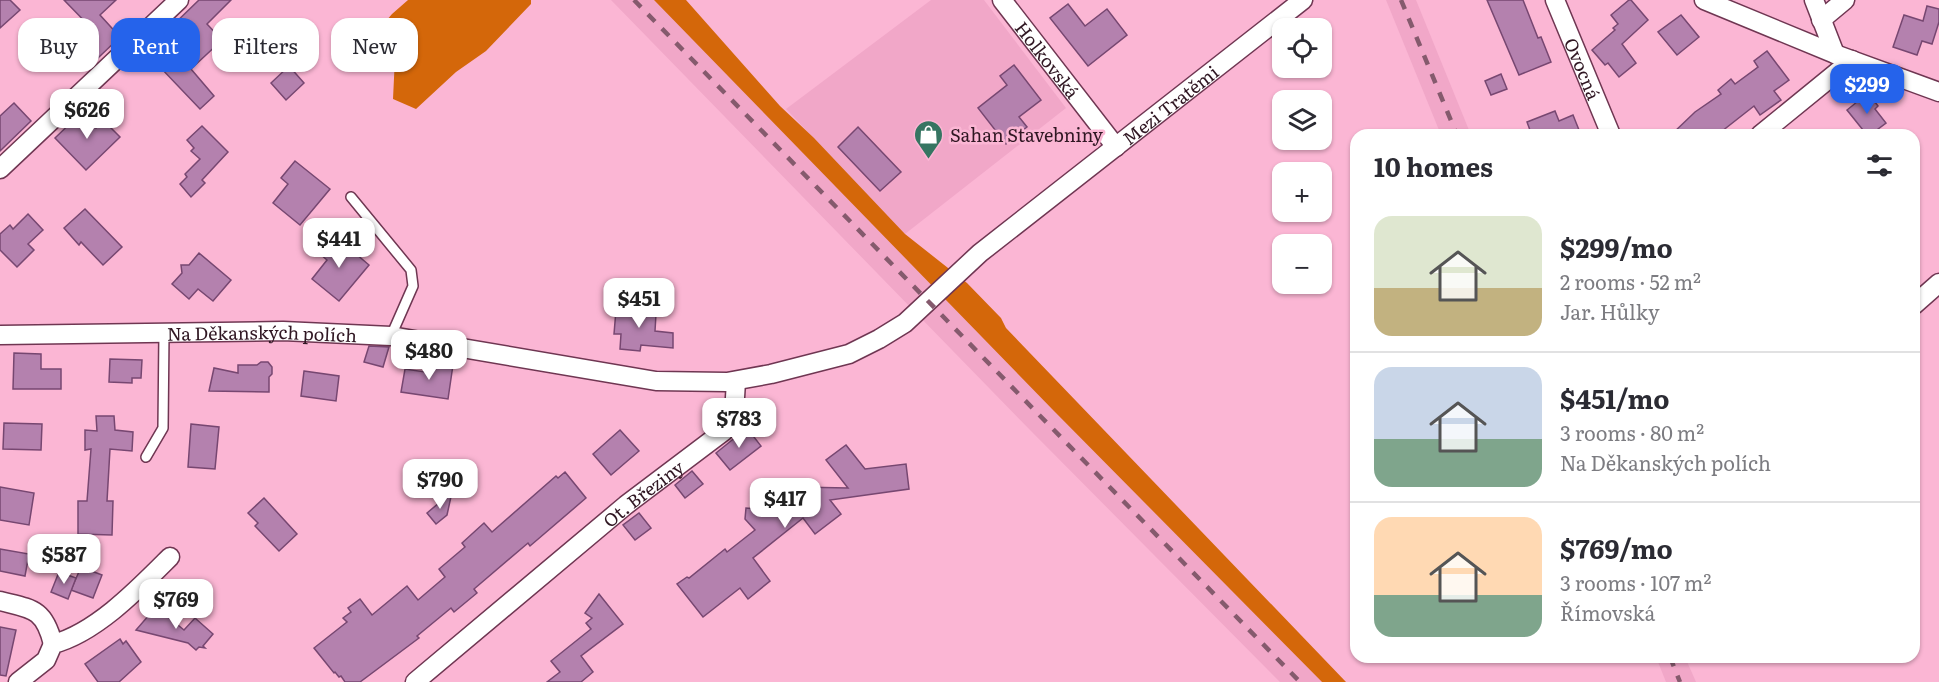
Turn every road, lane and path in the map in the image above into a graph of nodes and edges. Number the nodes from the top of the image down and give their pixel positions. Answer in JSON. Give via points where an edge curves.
{"nodes":[{"id":1,"x":179,"y":0,"type":"edge"},
{"id":2,"x":1002,"y":0,"type":"edge"},
{"id":3,"x":1303,"y":0,"type":"edge"},
{"id":4,"x":1555,"y":0,"type":"edge"},
{"id":5,"x":1704,"y":0,"type":"edge"},
{"id":6,"x":1814,"y":0,"type":"edge"},
{"id":7,"x":1845,"y":0,"type":"edge"},
{"id":8,"x":1821,"y":20,"type":"junction"},
{"id":9,"x":1844,"y":57,"type":"junction"},
{"id":10,"x":1939,"y":92,"type":"edge"},
{"id":11,"x":1609,"y":129,"type":"edge"},
{"id":12,"x":1766,"y":129,"type":"edge"},
{"id":13,"x":1116,"y":147,"type":"junction"},
{"id":14,"x":0,"y":169,"type":"edge"},
{"id":15,"x":351,"y":196,"type":"dead end"},
{"id":16,"x":1939,"y":283,"type":"edge"},
{"id":17,"x":1920,"y":300,"type":"edge"},
{"id":18,"x":164,"y":332,"type":"junction"},
{"id":19,"x":0,"y":335,"type":"edge"},
{"id":20,"x":391,"y":336,"type":"junction"},
{"id":21,"x":736,"y":381,"type":"junction"},
{"id":22,"x":146,"y":457,"type":"dead end"},
{"id":23,"x":170,"y":557,"type":"dead end"},
{"id":24,"x":0,"y":601,"type":"edge"},
{"id":25,"x":53,"y":644,"type":"junction"},
{"id":26,"x":18,"y":682,"type":"edge"},
{"id":27,"x":415,"y":682,"type":"edge"}],
"edges":[{"from":1,"to":14,"type":"street"},
{"from":2,"to":13,"type":"street","name":"Holkovská"},
{"from":3,"to":13,"type":"street","name":"Mezi Tratěmi"},
{"from":4,"to":11,"type":"street","name":"Ovocná"},
{"from":5,"to":9,"type":"street"},
{"from":6,"to":8,"type":"street"},
{"from":7,"to":8,"type":"street"},
{"from":8,"to":9,"type":"street"},
{"from":9,"to":10,"type":"street"},
{"from":9,"to":12,"type":"street"},
{"from":13,"to":21,"type":"street","name":"Mezi Tratěmi","via":[[980,253],[905,323],[849,354]]},
{"from":15,"to":20,"type":"lane","via":[[411,270],[413,286]]},
{"from":16,"to":17,"type":"street"},
{"from":18,"to":19,"type":"street","name":"Na Děkanských polích"},
{"from":18,"to":20,"type":"street","name":"Na Děkanských polích","via":[[283,331]]},
{"from":18,"to":22,"type":"lane","via":[[163,428]]},
{"from":20,"to":21,"type":"street","name":"Na Děkanských polích","via":[[656,381]]},
{"from":21,"to":27,"type":"street","name":"Ot. Březiny","via":[[734,414],[724,430],[626,505]]},
{"from":23,"to":25,"type":"street","via":[[100,621]]},
{"from":24,"to":25,"type":"street","via":[[34,610],[49,627]]},
{"from":25,"to":26,"type":"street","via":[[46,660]]}]}
